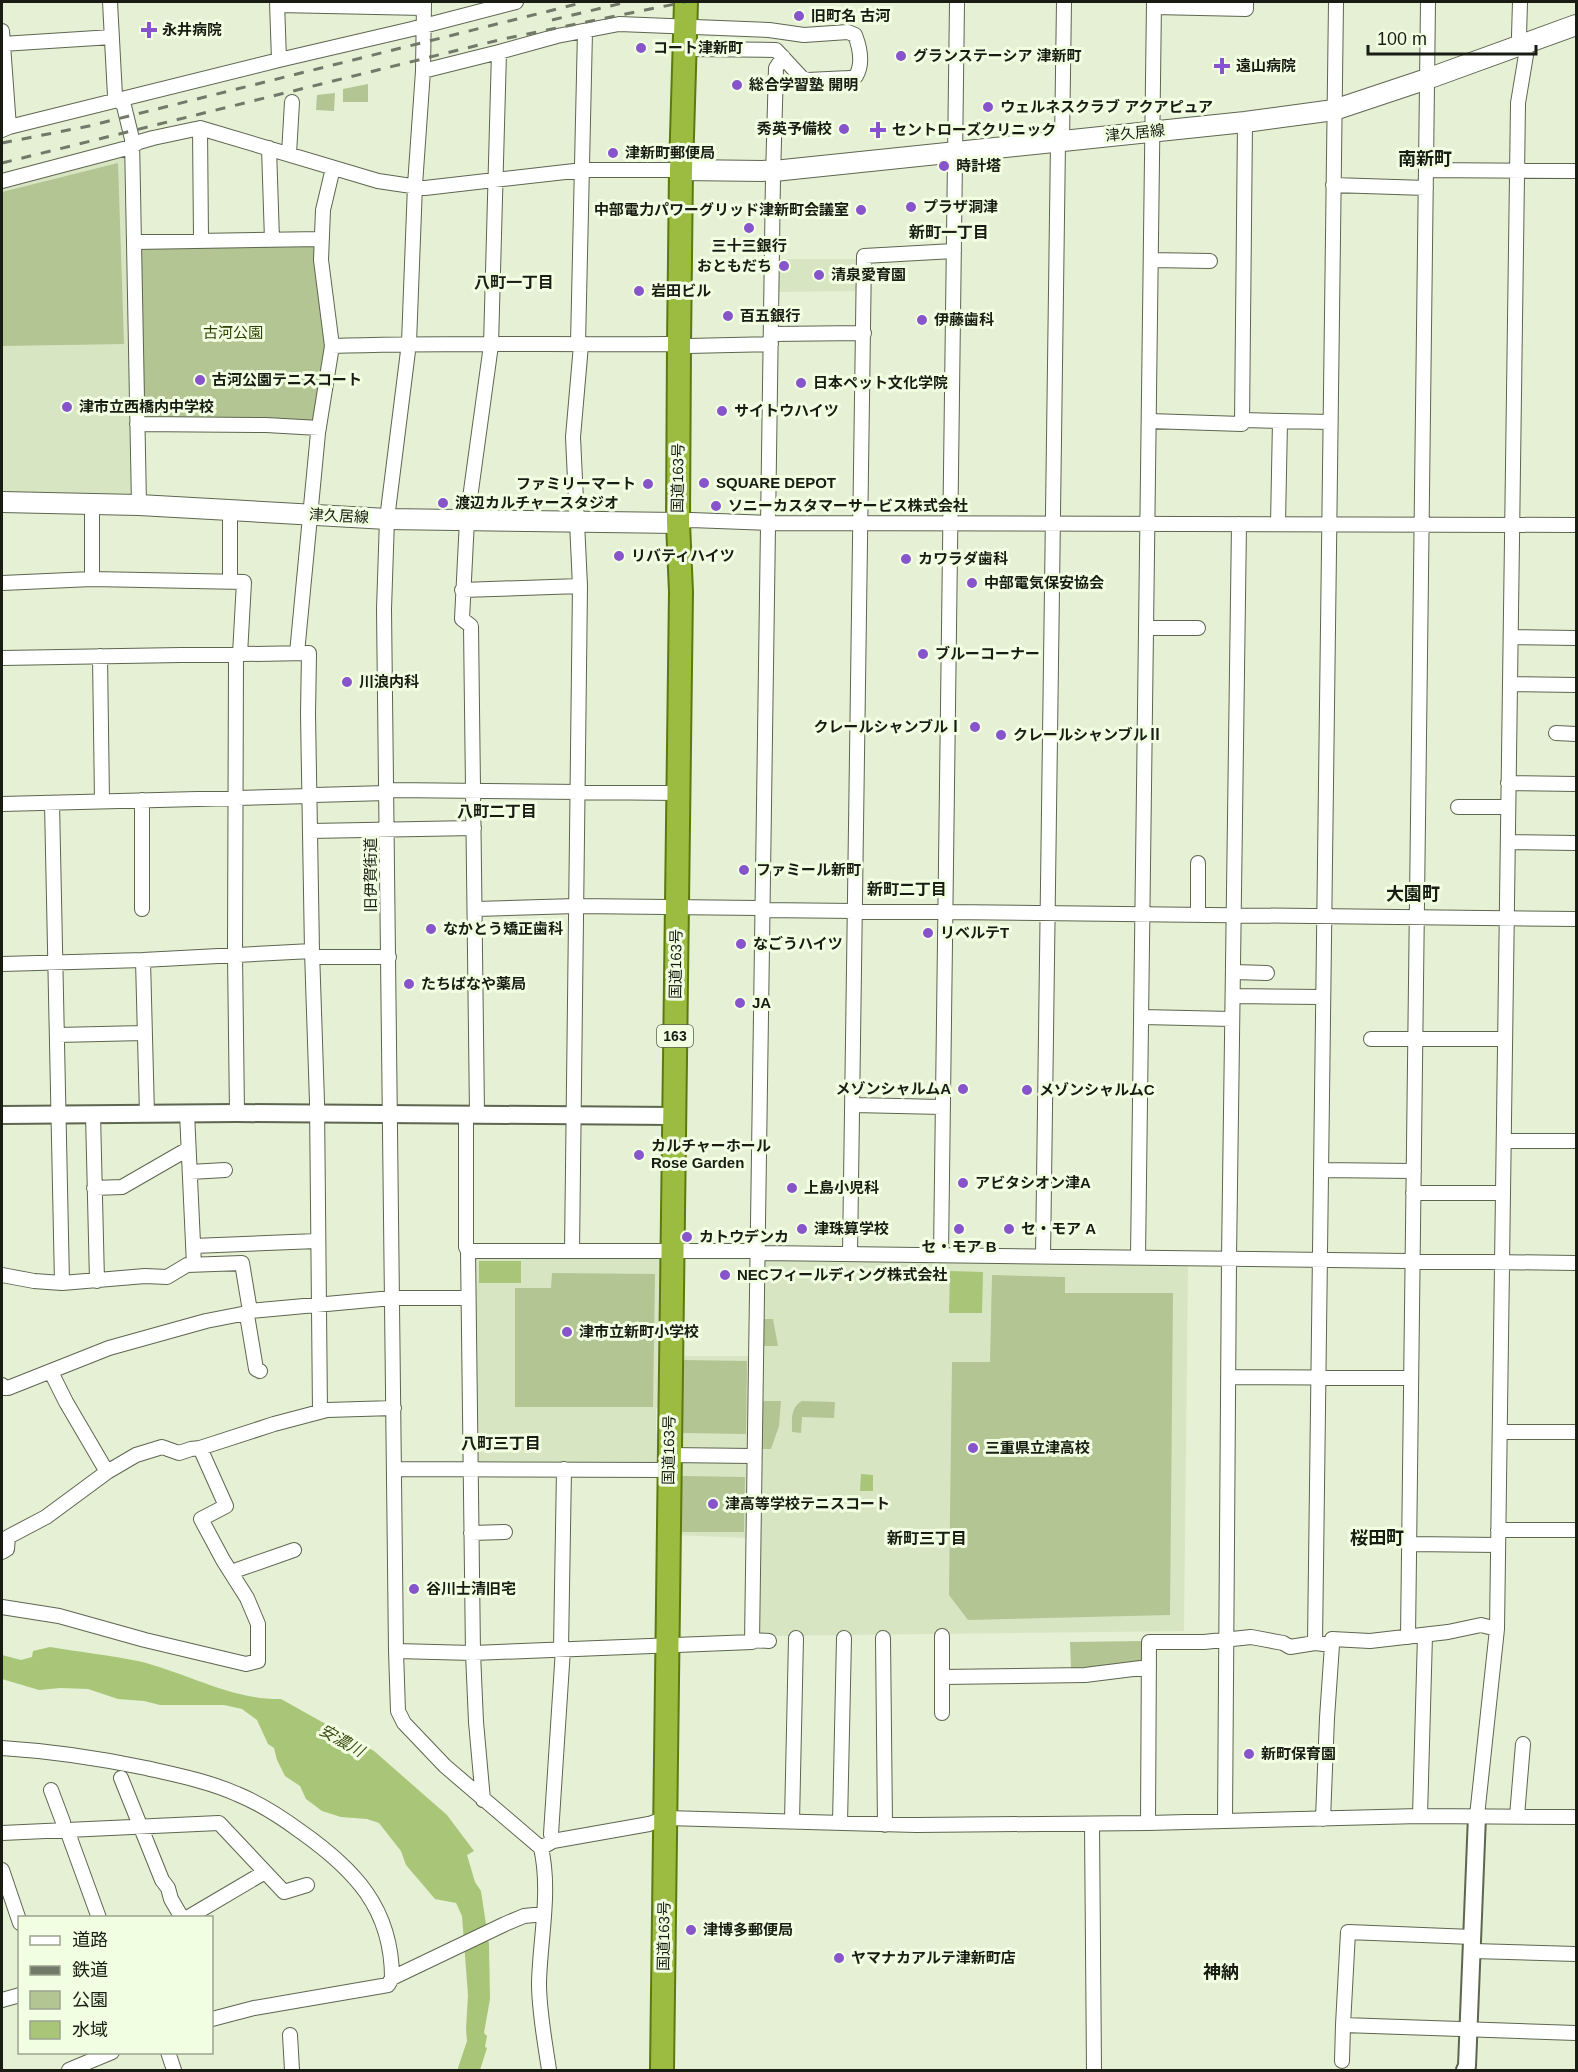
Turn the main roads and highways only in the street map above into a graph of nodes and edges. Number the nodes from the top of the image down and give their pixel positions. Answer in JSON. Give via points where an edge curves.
{"nodes":[{"id":1,"x":686,"y":2,"type":"edge"},
{"id":2,"x":1576,"y":24,"type":"edge"},
{"id":3,"x":681,"y":170,"type":"junction"},
{"id":4,"x":2,"y":502,"type":"edge"},
{"id":5,"x":678,"y":523,"type":"junction"},
{"id":6,"x":662,"y":2070,"type":"edge"}],
"edges":[{"from":1,"to":3,"type":"highway","name":"国道163号","number":"163"},
{"from":2,"to":3,"type":"main road","name":"津久居線","via":[[1334,110],[774,171]]},
{"from":3,"to":5,"type":"highway","name":"国道163号","number":"163"},
{"from":4,"to":5,"type":"main road","name":"津久居線","via":[[139,505],[387,519]]},
{"from":5,"to":6,"type":"highway","name":"国道163号","number":"163","via":[[681,592]]}]}
